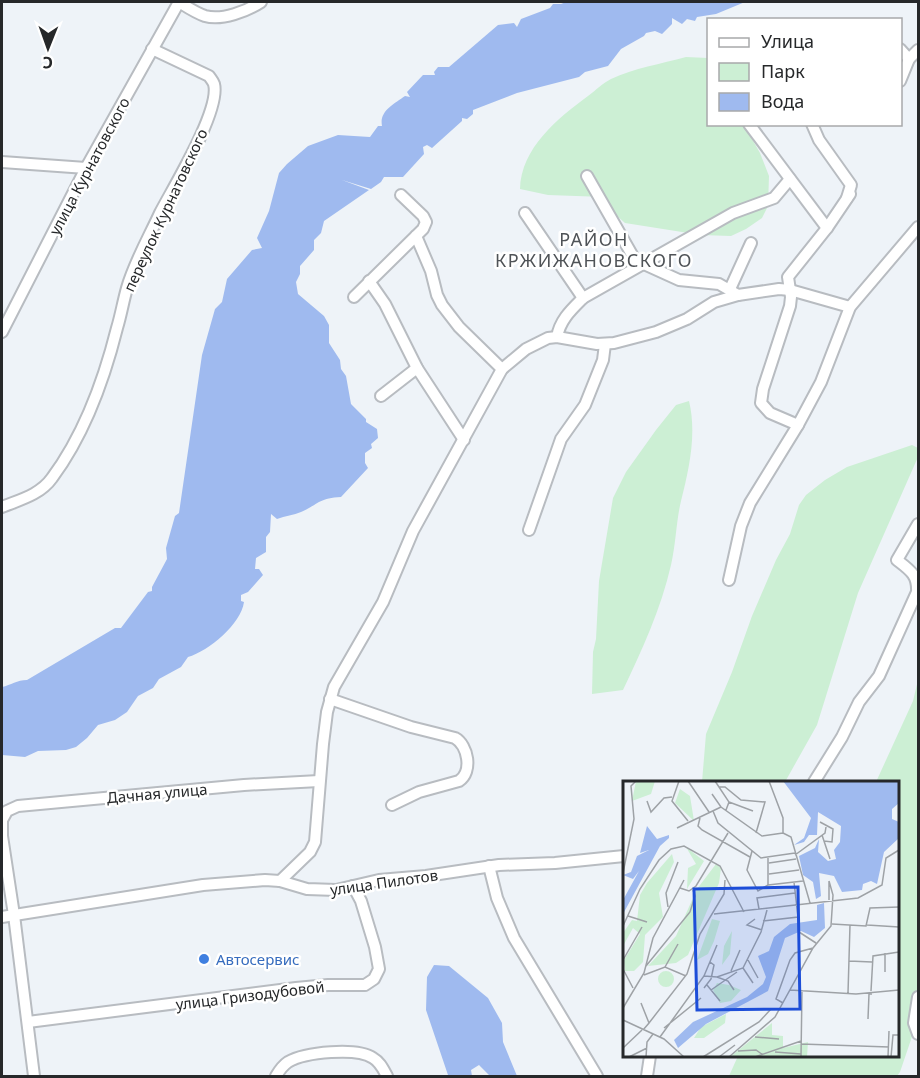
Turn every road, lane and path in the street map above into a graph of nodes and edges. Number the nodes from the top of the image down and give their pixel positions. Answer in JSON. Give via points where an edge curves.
{"nodes":[{"id":1,"x":179,"y":2,"type":"edge"},
{"id":2,"x":261,"y":2,"type":"edge"},
{"id":3,"x":152,"y":49,"type":"junction"},
{"id":4,"x":918,"y":50,"type":"edge"},
{"id":5,"x":902,"y":51,"type":"edge"},
{"id":6,"x":909,"y":58,"type":"junction"},
{"id":7,"x":902,"y":76,"type":"edge"},
{"id":8,"x":750,"y":126,"type":"edge"},
{"id":9,"x":813,"y":126,"type":"edge"},
{"id":10,"x":2,"y":162,"type":"edge"},
{"id":11,"x":86,"y":168,"type":"junction"},
{"id":12,"x":587,"y":176,"type":"dead end"},
{"id":13,"x":790,"y":179,"type":"junction"},
{"id":14,"x":401,"y":195,"type":"dead end"},
{"id":15,"x":525,"y":213,"type":"dead end"},
{"id":16,"x":918,"y":227,"type":"edge"},
{"id":17,"x":827,"y":228,"type":"junction"},
{"id":18,"x":416,"y":236,"type":"junction"},
{"id":19,"x":751,"y":243,"type":"dead end"},
{"id":20,"x":642,"y":263,"type":"junction"},
{"id":21,"x":369,"y":281,"type":"junction"},
{"id":22,"x":790,"y":290,"type":"junction"},
{"id":23,"x":734,"y":292,"type":"junction"},
{"id":24,"x":354,"y":297,"type":"dead end"},
{"id":25,"x":583,"y":298,"type":"junction"},
{"id":26,"x":850,"y":307,"type":"junction"},
{"id":27,"x":2,"y":332,"type":"edge"},
{"id":28,"x":557,"y":337,"type":"junction"},
{"id":29,"x":605,"y":344,"type":"junction"},
{"id":30,"x":417,"y":368,"type":"junction"},
{"id":31,"x":502,"y":369,"type":"junction"},
{"id":32,"x":381,"y":396,"type":"dead end"},
{"id":33,"x":798,"y":425,"type":"junction"},
{"id":34,"x":464,"y":440,"type":"junction"},
{"id":35,"x":2,"y":507,"type":"edge"},
{"id":36,"x":918,"y":524,"type":"edge"},
{"id":37,"x":529,"y":530,"type":"dead end"},
{"id":38,"x":729,"y":580,"type":"dead end"},
{"id":39,"x":330,"y":699,"type":"junction"},
{"id":40,"x":319,"y":781,"type":"junction"},
{"id":41,"x":815,"y":781,"type":"edge"},
{"id":42,"x":392,"y":805,"type":"dead end"},
{"id":43,"x":2,"y":820,"type":"edge"},
{"id":44,"x":623,"y":856,"type":"edge"},
{"id":45,"x":489,"y":866,"type":"junction"},
{"id":46,"x":280,"y":881,"type":"junction"},
{"id":47,"x":353,"y":886,"type":"junction"},
{"id":48,"x":14,"y":915,"type":"junction"},
{"id":49,"x":2,"y":917,"type":"edge"},
{"id":50,"x":918,"y":997,"type":"edge"},
{"id":51,"x":28,"y":1022,"type":"junction"},
{"id":52,"x":918,"y":1034,"type":"edge"},
{"id":53,"x":650,"y":1057,"type":"edge"},
{"id":54,"x":34,"y":1077,"type":"edge"},
{"id":55,"x":276,"y":1077,"type":"edge"},
{"id":56,"x":387,"y":1077,"type":"edge"},
{"id":57,"x":597,"y":1077,"type":"edge"},
{"id":58,"x":647,"y":1077,"type":"edge"}],
"edges":[{"from":1,"to":2,"type":"street","via":[[215,18]]},
{"from":1,"to":3,"type":"street","name":"улица Курнатовского"},
{"from":3,"to":11,"type":"street","name":"улица Курнатовского"},
{"from":3,"to":35,"type":"street","name":"переулок Курнатовского","via":[[209,76],[214,84],[210,111],[131,277],[105,368],[81,430],[50,481],[38,492]]},
{"from":4,"to":6,"type":"street"},
{"from":5,"to":6,"type":"street"},
{"from":6,"to":7,"type":"street"},
{"from":8,"to":13,"type":"street"},
{"from":9,"to":17,"type":"street","via":[[851,185]]},
{"from":10,"to":11,"type":"street"},
{"from":11,"to":27,"type":"street","name":"улица Курнатовского"},
{"from":12,"to":20,"type":"street","via":[[635,260]]},
{"from":13,"to":17,"type":"street"},
{"from":13,"to":20,"type":"street","via":[[774,198],[733,213]]},
{"from":14,"to":18,"type":"street","via":[[426,222]]},
{"from":15,"to":25,"type":"street"},
{"from":16,"to":26,"type":"street"},
{"from":17,"to":22,"type":"street","via":[[788,278]]},
{"from":18,"to":21,"type":"street"},
{"from":18,"to":31,"type":"street","via":[[442,305]]},
{"from":19,"to":23,"type":"street"},
{"from":20,"to":23,"type":"street","via":[[679,280],[719,284]]},
{"from":20,"to":25,"type":"street"},
{"from":21,"to":24,"type":"street"},
{"from":21,"to":30,"type":"street"},
{"from":22,"to":23,"type":"street"},
{"from":22,"to":26,"type":"street"},
{"from":22,"to":33,"type":"street","via":[[790,306],[761,403],[770,412]]},
{"from":23,"to":29,"type":"street","via":[[656,332]]},
{"from":25,"to":28,"type":"street","via":[[562,322]]},
{"from":26,"to":33,"type":"street","via":[[821,382]]},
{"from":28,"to":29,"type":"street"},
{"from":28,"to":31,"type":"street","via":[[526,349]]},
{"from":29,"to":37,"type":"street","via":[[603,360],[585,405],[561,439]]},
{"from":30,"to":32,"type":"street"},
{"from":30,"to":34,"type":"street"},
{"from":31,"to":34,"type":"street"},
{"from":33,"to":38,"type":"street","via":[[750,503]]},
{"from":34,"to":39,"type":"street","via":[[413,531],[383,602]]},
{"from":36,"to":41,"type":"street","via":[[897,560],[918,581],[917,592],[879,676],[859,702]]},
{"from":39,"to":40,"type":"street"},
{"from":39,"to":42,"type":"street","via":[[454,738],[465,746],[465,777]]},
{"from":40,"to":43,"type":"street","name":"Дачная улица","via":[[18,806],[7,811]]},
{"from":40,"to":46,"type":"street","via":[[315,842]]},
{"from":43,"to":48,"type":"street"},
{"from":44,"to":45,"type":"street","name":"улица Пилотов"},
{"from":45,"to":47,"type":"street","name":"улица Пилотов"},
{"from":45,"to":57,"type":"street","via":[[514,938]]},
{"from":46,"to":47,"type":"street","name":"улица Пилотов","via":[[320,891]]},
{"from":46,"to":48,"type":"street","name":"улица Пилотов","via":[[203,885]]},
{"from":47,"to":51,"type":"street","name":"улица Гризодубовой","via":[[370,928],[379,969],[374,979],[364,985],[318,986]]},
{"from":48,"to":49,"type":"street","name":"улица Пилотов"},
{"from":48,"to":51,"type":"street"},
{"from":50,"to":52,"type":"street","via":[[914,1023]]},
{"from":51,"to":54,"type":"street"},
{"from":53,"to":58,"type":"street"},
{"from":55,"to":56,"type":"street","via":[[285,1064],[306,1055],[360,1052],[374,1058]]}]}
